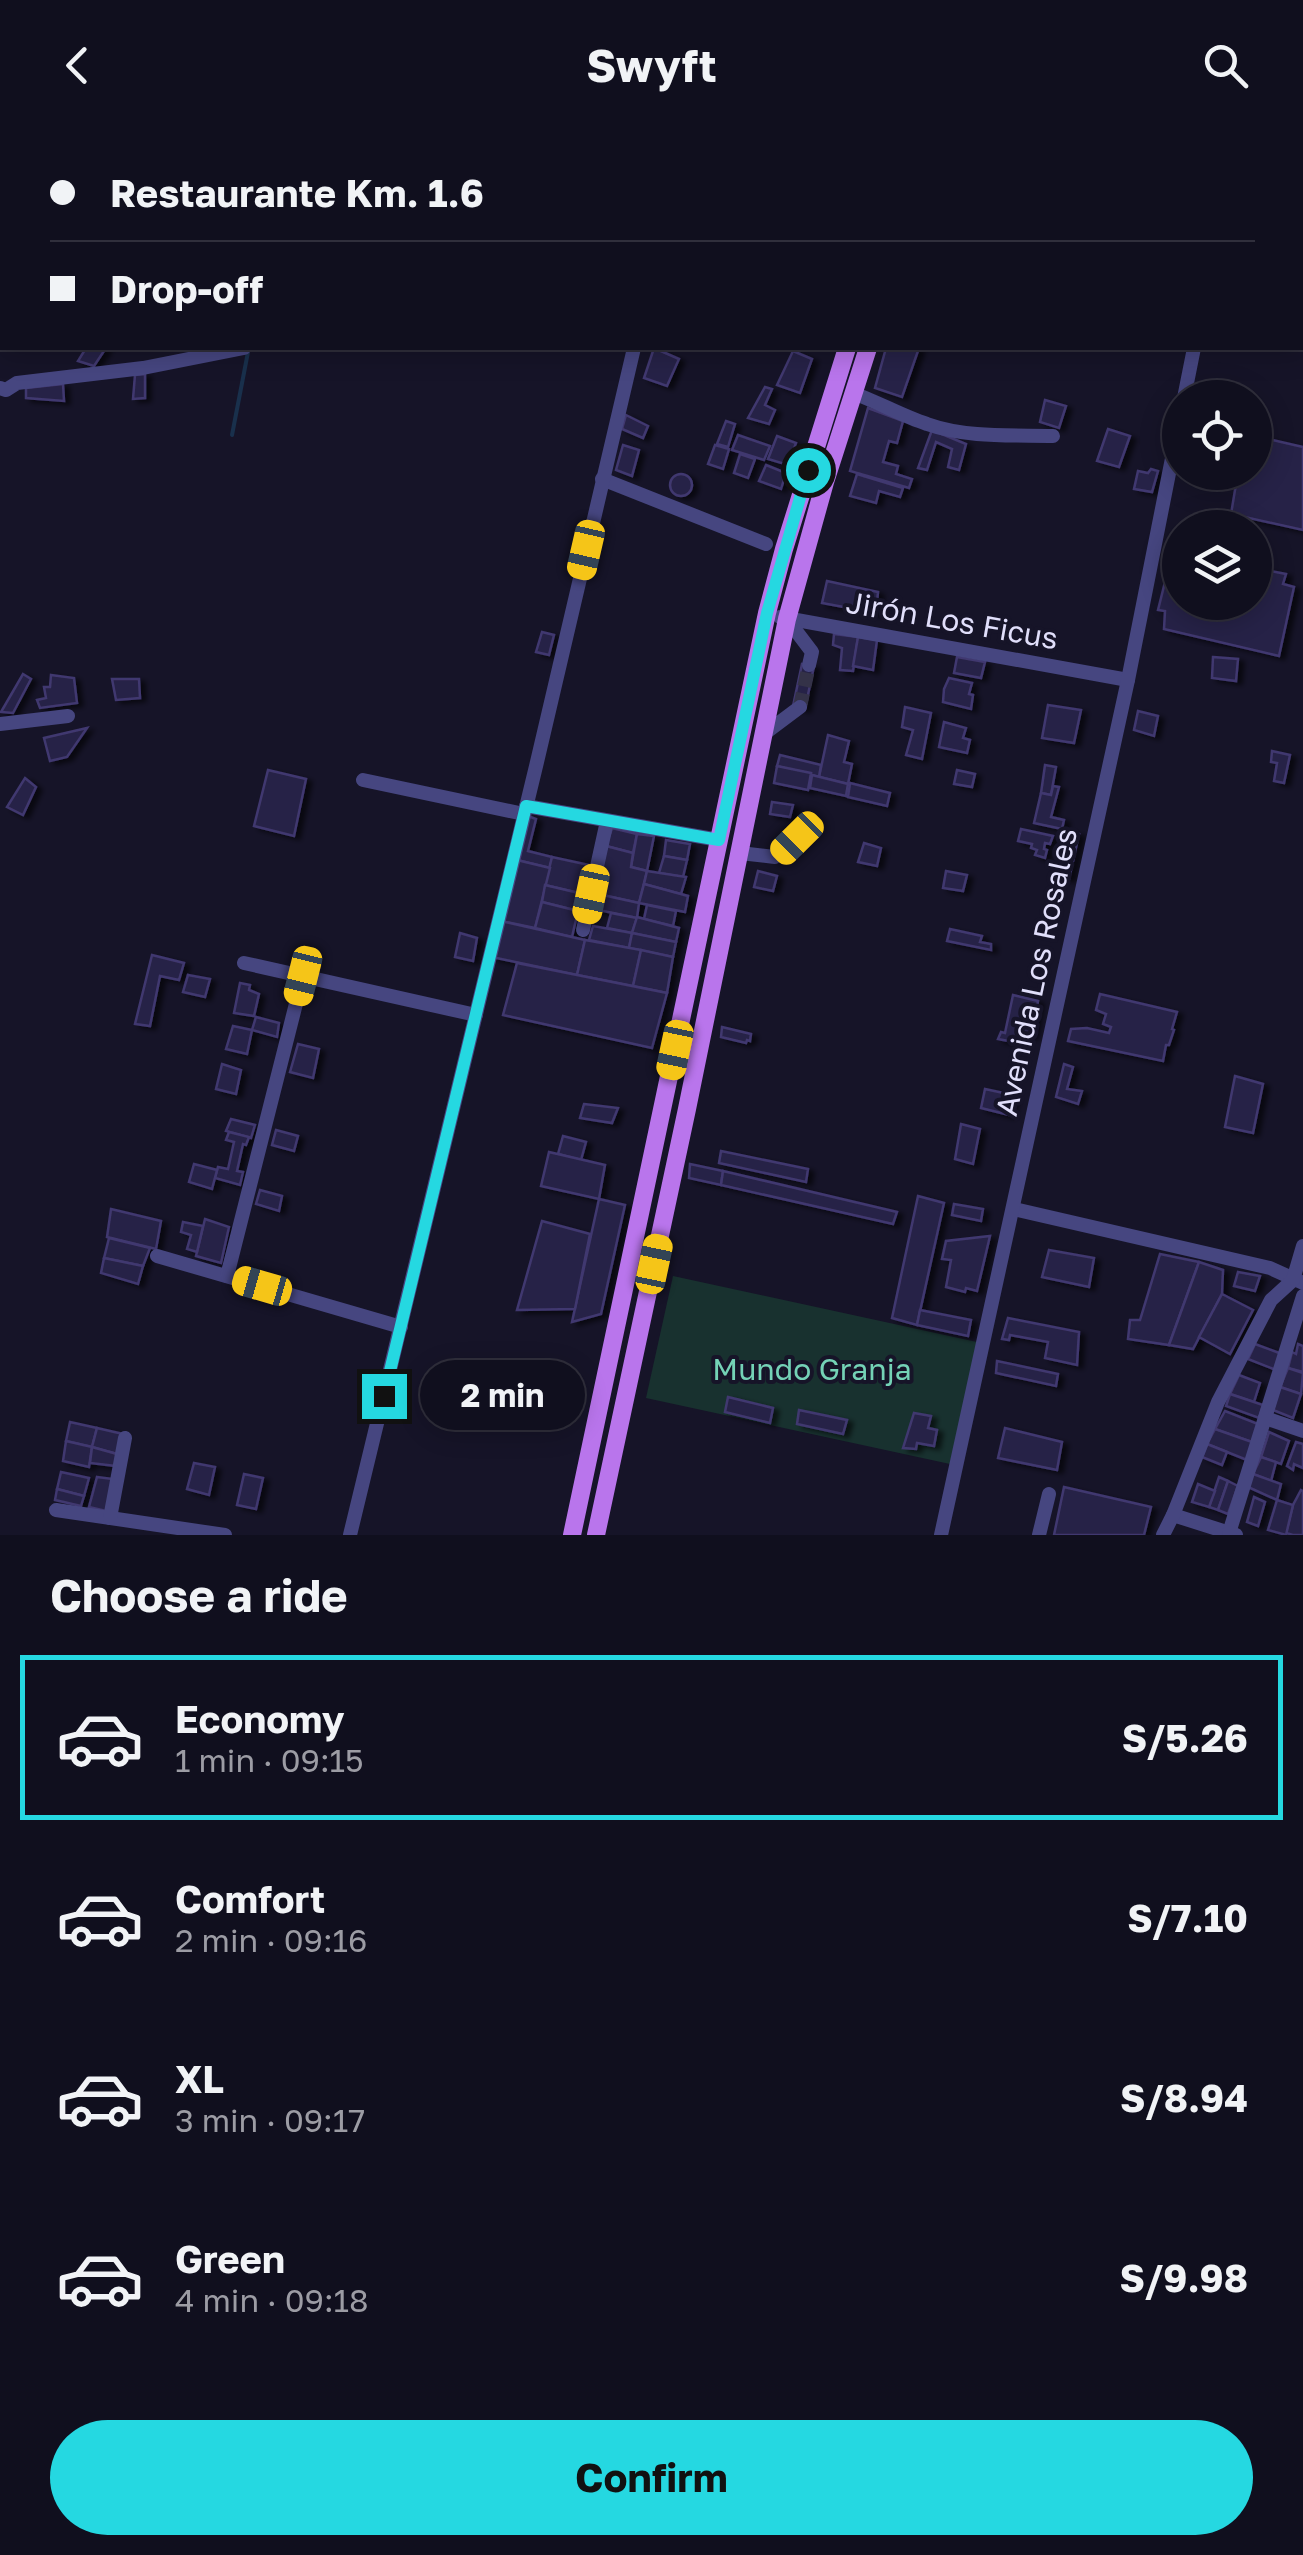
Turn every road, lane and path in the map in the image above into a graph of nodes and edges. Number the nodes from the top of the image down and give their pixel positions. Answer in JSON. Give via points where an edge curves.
{"nodes":[{"id":1,"x":234,"y":350,"type":"edge"},
{"id":2,"x":634,"y":350,"type":"edge"},
{"id":3,"x":846,"y":350,"type":"edge"},
{"id":4,"x":867,"y":350,"type":"edge"},
{"id":5,"x":1194,"y":350,"type":"edge"},
{"id":6,"x":1188,"y":380,"type":"edge"},
{"id":7,"x":0,"y":388,"type":"edge"},
{"id":8,"x":854,"y":393,"type":"junction"},
{"id":9,"x":1053,"y":436,"type":"dead end"},
{"id":10,"x":602,"y":478,"type":"junction"},
{"id":11,"x":1166,"y":490,"type":"edge"},
{"id":12,"x":766,"y":544,"type":"dead end"},
{"id":13,"x":767,"y":613,"type":"junction"},
{"id":14,"x":787,"y":619,"type":"junction"},
{"id":15,"x":822,"y":626,"type":"junction"},
{"id":16,"x":1128,"y":680,"type":"junction"},
{"id":17,"x":800,"y":708,"type":"tunnel mouth"},
{"id":18,"x":68,"y":716,"type":"dead end"},
{"id":19,"x":0,"y":724,"type":"edge"},
{"id":20,"x":764,"y":734,"type":"junction"},
{"id":21,"x":363,"y":780,"type":"dead end"},
{"id":22,"x":525,"y":810,"type":"junction"},
{"id":23,"x":607,"y":821,"type":"junction"},
{"id":24,"x":812,"y":822,"type":"dead end"},
{"id":25,"x":719,"y":840,"type":"junction"},
{"id":26,"x":740,"y":853,"type":"junction"},
{"id":27,"x":584,"y":930,"type":"dead end"},
{"id":28,"x":244,"y":964,"type":"dead end"},
{"id":29,"x":303,"y":976,"type":"junction"},
{"id":30,"x":476,"y":1015,"type":"junction"},
{"id":31,"x":1014,"y":1210,"type":"junction"},
{"id":32,"x":1303,"y":1246,"type":"edge"},
{"id":33,"x":157,"y":1256,"type":"dead end"},
{"id":34,"x":228,"y":1276,"type":"junction"},
{"id":35,"x":1298,"y":1281,"type":"edge"},
{"id":36,"x":1303,"y":1296,"type":"edge"},
{"id":37,"x":1300,"y":1317,"type":"edge"},
{"id":38,"x":401,"y":1327,"type":"junction"},
{"id":39,"x":1265,"y":1418,"type":"junction"},
{"id":40,"x":1303,"y":1431,"type":"edge"},
{"id":41,"x":125,"y":1438,"type":"dead end"},
{"id":42,"x":1049,"y":1494,"type":"dead end"},
{"id":43,"x":56,"y":1510,"type":"dead end"},
{"id":44,"x":1173,"y":1515,"type":"junction"},
{"id":45,"x":110,"y":1518,"type":"junction"},
{"id":46,"x":941,"y":1534,"type":"edge"},
{"id":47,"x":1233,"y":1534,"type":"edge"},
{"id":48,"x":225,"y":1535,"type":"edge"},
{"id":49,"x":350,"y":1535,"type":"edge"},
{"id":50,"x":572,"y":1535,"type":"edge"},
{"id":51,"x":596,"y":1535,"type":"edge"},
{"id":52,"x":956,"y":1535,"type":"edge"},
{"id":53,"x":1039,"y":1535,"type":"edge"},
{"id":54,"x":1163,"y":1535,"type":"edge"}],
"edges":[{"from":1,"to":7,"type":"street"},
{"from":2,"to":10,"type":"street"},
{"from":3,"to":13,"type":"main road"},
{"from":4,"to":8,"type":"main road"},
{"from":5,"to":6,"type":"street"},
{"from":8,"to":9,"type":"street","via":[[946,429]]},
{"from":8,"to":14,"type":"main road"},
{"from":10,"to":12,"type":"street"},
{"from":10,"to":22,"type":"street"},
{"from":11,"to":16,"type":"street","name":"Avenida Los Rosales"},
{"from":13,"to":14,"type":"street","name":"Jirón Los Ficus"},
{"from":13,"to":25,"type":"main road"},
{"from":14,"to":15,"type":"street","name":"Jirón Los Ficus"},
{"from":14,"to":15,"type":"street","via":[[810,658]]},
{"from":14,"to":20,"type":"main road"},
{"from":15,"to":16,"type":"street","name":"Jirón Los Ficus"},
{"from":16,"to":31,"type":"street","name":"Avenida Los Rosales"},
{"from":17,"to":20,"type":"street"},
{"from":18,"to":19,"type":"street"},
{"from":20,"to":26,"type":"main road"},
{"from":21,"to":22,"type":"street"},
{"from":22,"to":23,"type":"street"},
{"from":22,"to":30,"type":"street"},
{"from":23,"to":25,"type":"street"},
{"from":23,"to":27,"type":"street"},
{"from":24,"to":26,"type":"street","via":[[775,857]]},
{"from":25,"to":50,"type":"main road"},
{"from":26,"to":51,"type":"main road"},
{"from":28,"to":29,"type":"street"},
{"from":29,"to":30,"type":"street"},
{"from":29,"to":34,"type":"street"},
{"from":30,"to":38,"type":"street"},
{"from":31,"to":35,"type":"street","via":[[1270,1268]]},
{"from":31,"to":46,"type":"street","name":"Avenida Los Rosales"},
{"from":32,"to":35,"type":"street"},
{"from":33,"to":34,"type":"street"},
{"from":34,"to":38,"type":"street"},
{"from":35,"to":44,"type":"street","via":[[1271,1300],[1218,1402]]},
{"from":36,"to":37,"type":"street"},
{"from":37,"to":39,"type":"street"},
{"from":38,"to":49,"type":"street"},
{"from":39,"to":40,"type":"street"},
{"from":39,"to":47,"type":"street"},
{"from":41,"to":45,"type":"street"},
{"from":42,"to":53,"type":"street"},
{"from":43,"to":45,"type":"street"},
{"from":44,"to":47,"type":"street"},
{"from":44,"to":54,"type":"street"},
{"from":45,"to":48,"type":"street"},
{"from":46,"to":52,"type":"street"}]}
